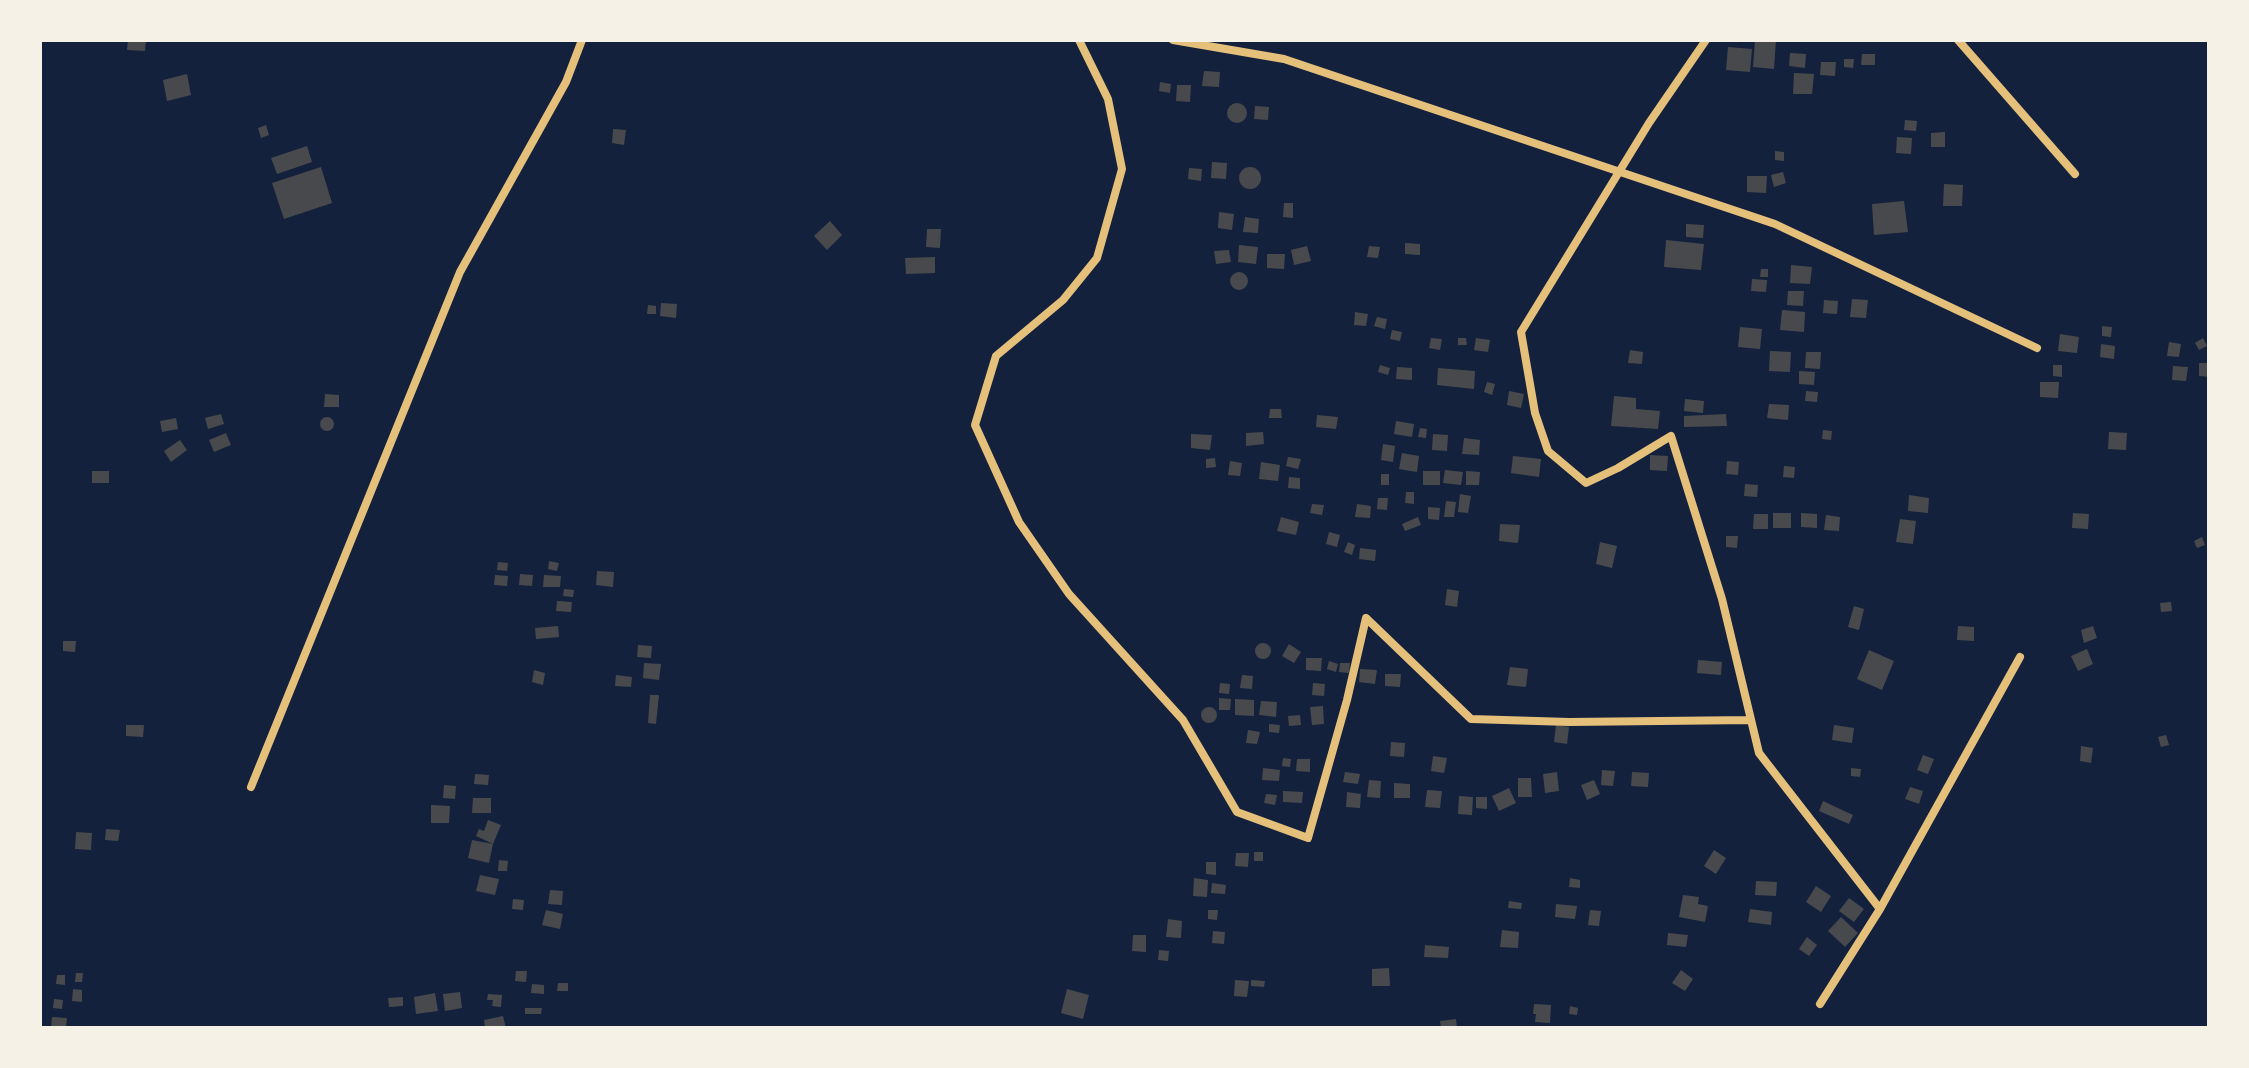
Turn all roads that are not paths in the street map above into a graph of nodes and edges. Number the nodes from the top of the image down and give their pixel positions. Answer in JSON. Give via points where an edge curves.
{"nodes":[{"id":1,"x":582,"y":40,"type":"edge"},
{"id":2,"x":1079,"y":40,"type":"edge"},
{"id":3,"x":1173,"y":40,"type":"edge"},
{"id":4,"x":1706,"y":40,"type":"edge"},
{"id":5,"x":1958,"y":40,"type":"edge"},
{"id":6,"x":1619,"y":172,"type":"junction"},
{"id":7,"x":2075,"y":174,"type":"dead end"},
{"id":8,"x":2037,"y":348,"type":"dead end"},
{"id":9,"x":2020,"y":657,"type":"dead end"},
{"id":10,"x":1751,"y":720,"type":"junction"},
{"id":11,"x":251,"y":787,"type":"dead end"},
{"id":12,"x":1880,"y":909,"type":"junction"},
{"id":13,"x":1820,"y":1004,"type":"dead end"}],
"edges":[{"from":1,"to":11,"type":"street","via":[[566,82],[460,272]]},
{"from":2,"to":10,"type":"street","via":[[1108,99],[1122,169],[1097,258],[1063,300],[996,356],[975,425],[1019,522],[1069,594],[1183,720],[1237,812],[1308,838],[1366,618],[1471,719]]},
{"from":3,"to":6,"type":"street","via":[[1284,59]]},
{"from":4,"to":6,"type":"street"},
{"from":5,"to":7,"type":"street"},
{"from":6,"to":8,"type":"street","via":[[1775,224]]},
{"from":6,"to":10,"type":"street","via":[[1521,332],[1535,413],[1548,451],[1586,483],[1671,436],[1722,599]]},
{"from":9,"to":12,"type":"street"},
{"from":10,"to":12,"type":"street","via":[[1759,753]]},
{"from":12,"to":13,"type":"street"}]}
